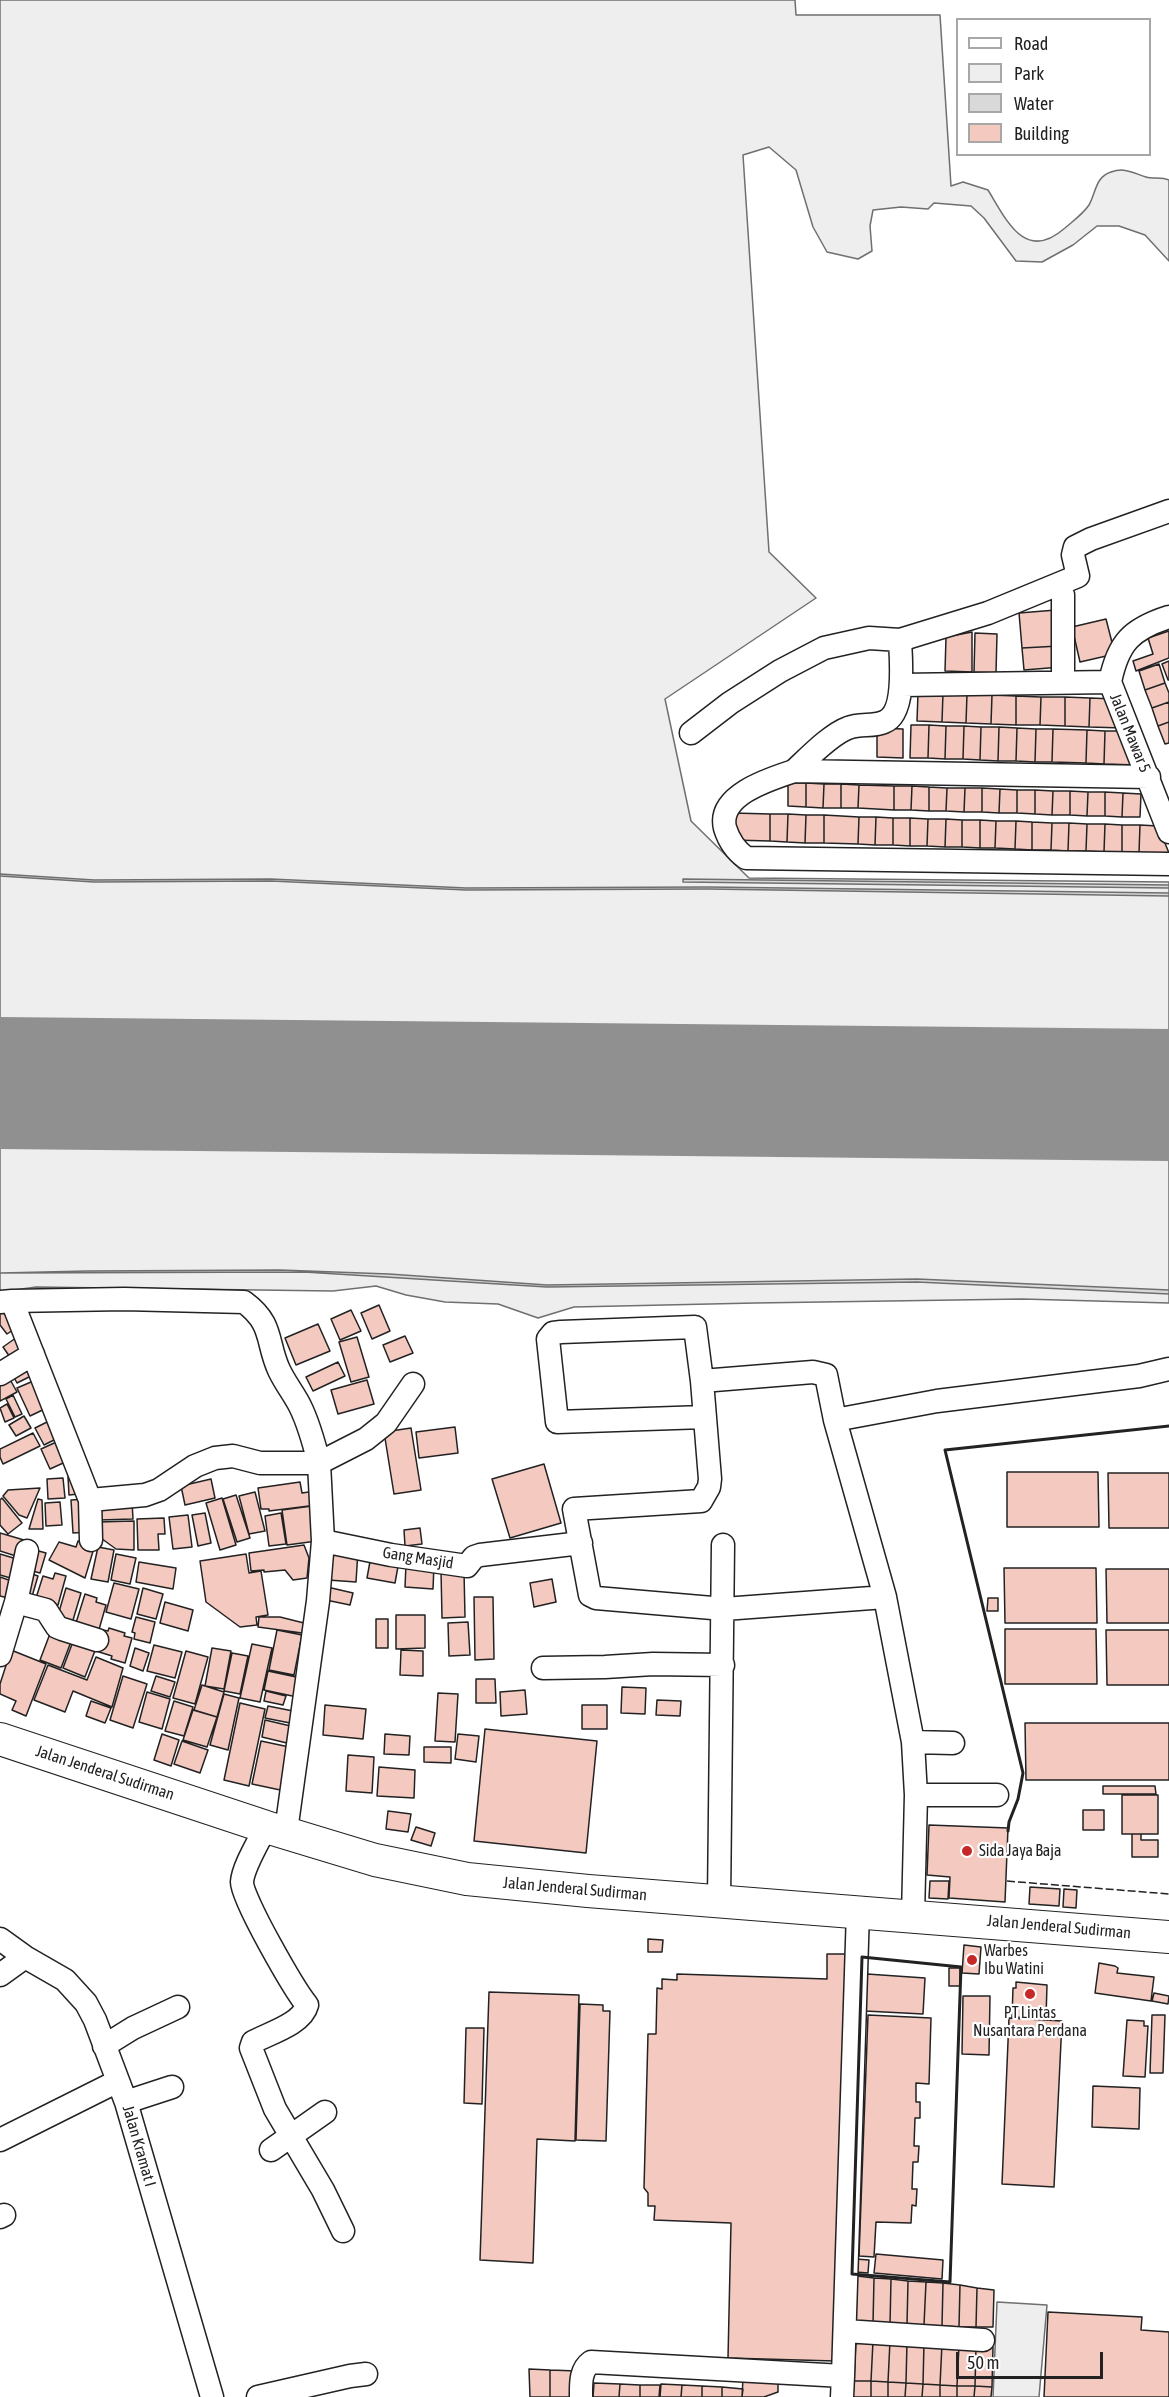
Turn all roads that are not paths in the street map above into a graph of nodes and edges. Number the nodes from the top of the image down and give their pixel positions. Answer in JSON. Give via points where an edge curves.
{"nodes":[{"id":1,"x":1169,"y":511,"type":"edge"},
{"id":2,"x":1063,"y":594,"type":"dead end"},
{"id":3,"x":1169,"y":617,"type":"edge"},
{"id":4,"x":900,"y":640,"type":"junction"},
{"id":5,"x":1064,"y":681,"type":"junction"},
{"id":6,"x":1110,"y":682,"type":"junction"},
{"id":7,"x":902,"y":685,"type":"junction"},
{"id":8,"x":691,"y":733,"type":"dead end"},
{"id":9,"x":794,"y":771,"type":"junction"},
{"id":10,"x":1149,"y":777,"type":"junction"},
{"id":11,"x":1169,"y":832,"type":"edge"},
{"id":12,"x":1169,"y":864,"type":"edge"},
{"id":13,"x":6,"y":1301,"type":"edge"},
{"id":14,"x":33,"y":1354,"type":"junction"},
{"id":15,"x":1169,"y":1369,"type":"edge"},
{"id":16,"x":0,"y":1374,"type":"edge"},
{"id":17,"x":702,"y":1381,"type":"junction"},
{"id":18,"x":413,"y":1384,"type":"dead end"},
{"id":19,"x":704,"y":1417,"type":"junction"},
{"id":20,"x":836,"y":1420,"type":"junction"},
{"id":21,"x":319,"y":1463,"type":"junction"},
{"id":22,"x":90,"y":1500,"type":"junction"},
{"id":23,"x":91,"y":1540,"type":"dead end"},
{"id":24,"x":323,"y":1542,"type":"junction"},
{"id":25,"x":581,"y":1543,"type":"junction"},
{"id":26,"x":723,"y":1545,"type":"dead end"},
{"id":27,"x":27,"y":1551,"type":"dead end"},
{"id":28,"x":885,"y":1598,"type":"junction"},
{"id":29,"x":16,"y":1602,"type":"junction"},
{"id":30,"x":724,"y":1609,"type":"junction"},
{"id":31,"x":97,"y":1640,"type":"dead end"},
{"id":32,"x":0,"y":1655,"type":"edge"},
{"id":33,"x":723,"y":1665,"type":"junction"},
{"id":34,"x":543,"y":1668,"type":"dead end"},
{"id":35,"x":0,"y":1739,"type":"edge"},
{"id":36,"x":913,"y":1742,"type":"junction"},
{"id":37,"x":953,"y":1743,"type":"dead end"},
{"id":38,"x":916,"y":1795,"type":"junction"},
{"id":39,"x":997,"y":1795,"type":"dead end"},
{"id":40,"x":276,"y":1829,"type":"junction"},
{"id":41,"x":719,"y":1900,"type":"junction"},
{"id":42,"x":858,"y":1911,"type":"junction"},
{"id":43,"x":913,"y":1915,"type":"junction"},
{"id":44,"x":1169,"y":1936,"type":"edge"},
{"id":45,"x":0,"y":1939,"type":"edge"},
{"id":46,"x":26,"y":1957,"type":"junction"},
{"id":47,"x":0,"y":1975,"type":"edge"},
{"id":48,"x":178,"y":2007,"type":"dead end"},
{"id":49,"x":104,"y":2046,"type":"junction"},
{"id":50,"x":118,"y":2081,"type":"junction"},
{"id":51,"x":172,"y":2087,"type":"dead end"},
{"id":52,"x":126,"y":2102,"type":"junction"},
{"id":53,"x":325,"y":2112,"type":"dead end"},
{"id":54,"x":292,"y":2136,"type":"junction"},
{"id":55,"x":0,"y":2140,"type":"edge"},
{"id":56,"x":272,"y":2150,"type":"dead end"},
{"id":57,"x":343,"y":2232,"type":"dead end"},
{"id":58,"x":845,"y":2331,"type":"junction"},
{"id":59,"x":983,"y":2340,"type":"dead end"},
{"id":60,"x":366,"y":2374,"type":"dead end"},
{"id":61,"x":842,"y":2386,"type":"edge"},
{"id":62,"x":212,"y":2397,"type":"edge"},
{"id":63,"x":258,"y":2397,"type":"edge"},
{"id":64,"x":581,"y":2397,"type":"edge"}],
"edges":[{"from":1,"to":4,"type":"street","via":[[1075,547],[1078,576],[1065,583],[988,613]]},
{"from":2,"to":5,"type":"street"},
{"from":3,"to":6,"type":"street","name":"Jalan Mawar 5","via":[[1131,635],[1113,666]]},
{"from":4,"to":7,"type":"street"},
{"from":4,"to":8,"type":"street","via":[[869,638],[824,648],[780,671]]},
{"from":5,"to":6,"type":"street"},
{"from":5,"to":7,"type":"street"},
{"from":6,"to":10,"type":"street","name":"Jalan Mawar 5"},
{"from":7,"to":9,"type":"street","via":[[892,717],[887,721],[846,728]]},
{"from":9,"to":10,"type":"street"},
{"from":9,"to":12,"type":"street","via":[[732,800],[725,810],[727,835],[746,858]]},
{"from":10,"to":11,"type":"street","name":"Jalan Mawar 5"},
{"from":13,"to":14,"type":"street"},
{"from":13,"to":21,"type":"street","via":[[244,1302],[269,1333],[278,1368],[300,1405]]},
{"from":14,"to":16,"type":"street"},
{"from":14,"to":22,"type":"street"},
{"from":15,"to":20,"type":"street","via":[[937,1401]]},
{"from":17,"to":19,"type":"street"},
{"from":17,"to":19,"type":"street","via":[[696,1327],[561,1332],[548,1339],[557,1422]]},
{"from":17,"to":20,"type":"street","via":[[821,1372],[828,1381]]},
{"from":18,"to":21,"type":"street","via":[[386,1423],[366,1439]]},
{"from":19,"to":25,"type":"street","via":[[710,1487],[701,1501],[574,1509]]},
{"from":20,"to":28,"type":"street"},
{"from":21,"to":22,"type":"street","via":[[215,1458],[145,1495]]},
{"from":21,"to":24,"type":"street"},
{"from":22,"to":23,"type":"street"},
{"from":24,"to":25,"type":"street","name":"Gang Masjid","via":[[467,1566],[480,1555]]},
{"from":24,"to":40,"type":"street","via":[[318,1601]]},
{"from":25,"to":30,"type":"street","via":[[589,1592],[596,1598]]},
{"from":26,"to":30,"type":"street"},
{"from":27,"to":29,"type":"street"},
{"from":28,"to":30,"type":"street"},
{"from":28,"to":36,"type":"street"},
{"from":29,"to":31,"type":"street","via":[[46,1610],[57,1627]]},
{"from":29,"to":32,"type":"street"},
{"from":30,"to":33,"type":"street"},
{"from":33,"to":34,"type":"street"},
{"from":33,"to":41,"type":"street"},
{"from":35,"to":40,"type":"highway","name":"Jalan Jenderal Sudirman"},
{"from":36,"to":37,"type":"street"},
{"from":36,"to":38,"type":"street"},
{"from":38,"to":39,"type":"street"},
{"from":38,"to":43,"type":"street"},
{"from":40,"to":41,"type":"highway","name":"Jalan Jenderal Sudirman","via":[[375,1860],[467,1879]]},
{"from":40,"to":54,"type":"street","via":[[245,1871],[242,1885],[271,1946],[307,2005],[305,2013],[253,2042],[251,2048],[275,2109]]},
{"from":41,"to":42,"type":"highway","name":"Jalan Jenderal Sudirman"},
{"from":42,"to":43,"type":"highway","name":"Jalan Jenderal Sudirman"},
{"from":42,"to":58,"type":"street"},
{"from":43,"to":44,"type":"highway","name":"Jalan Jenderal Sudirman"},
{"from":45,"to":46,"type":"street","name":"Jalan Kramat I"},
{"from":46,"to":47,"type":"street"},
{"from":46,"to":49,"type":"street","name":"Jalan Kramat I","via":[[76,1991],[95,2020]]},
{"from":48,"to":49,"type":"street"},
{"from":49,"to":50,"type":"street","name":"Jalan Kramat I"},
{"from":50,"to":52,"type":"street","name":"Jalan Kramat I"},
{"from":50,"to":55,"type":"street"},
{"from":51,"to":52,"type":"street"},
{"from":52,"to":62,"type":"street","name":"Jalan Kramat I"},
{"from":53,"to":54,"type":"street"},
{"from":54,"to":56,"type":"street"},
{"from":54,"to":57,"type":"street"},
{"from":58,"to":59,"type":"street"},
{"from":58,"to":61,"type":"street"},
{"from":60,"to":63,"type":"street"},
{"from":61,"to":64,"type":"street","via":[[591,2362],[582,2378]]}]}
